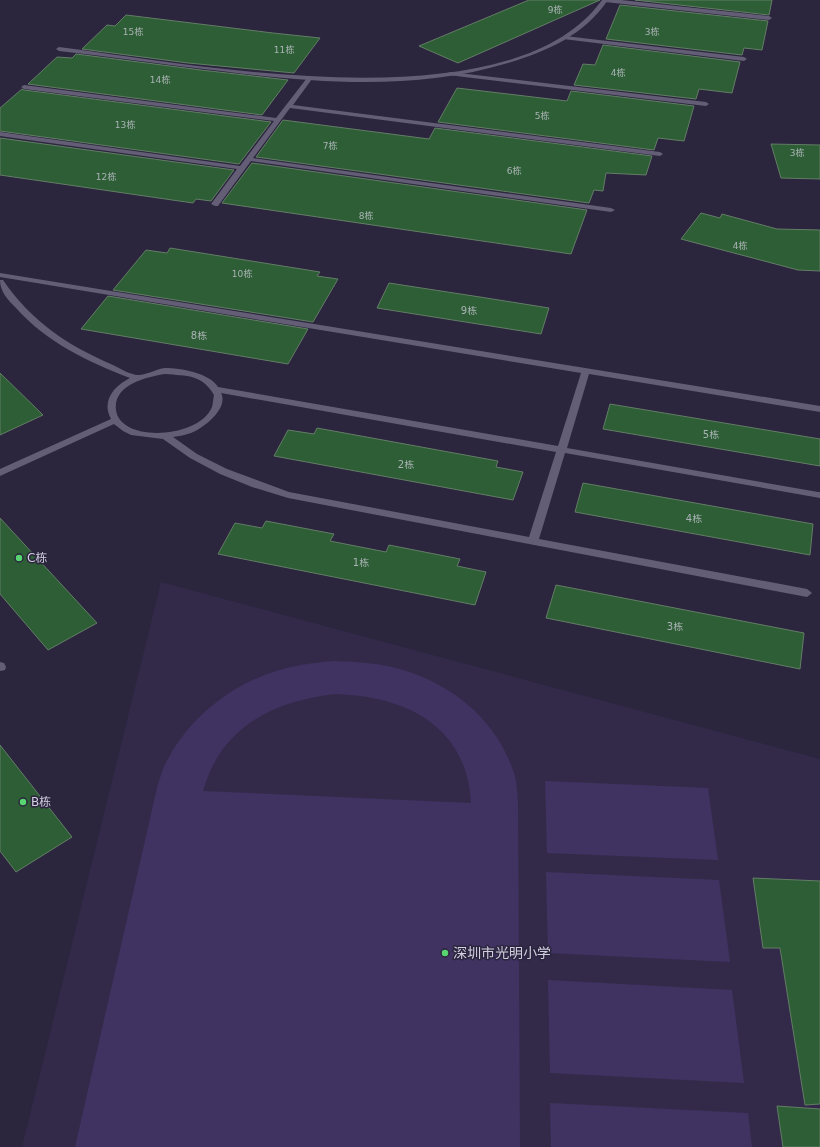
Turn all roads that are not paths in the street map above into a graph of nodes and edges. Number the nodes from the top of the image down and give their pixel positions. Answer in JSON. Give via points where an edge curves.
{"nodes":[{"id":1,"x":605,"y":0,"type":"edge"},
{"id":2,"x":770,"y":18,"type":"dead end"},
{"id":3,"x":566,"y":38,"type":"junction"},
{"id":4,"x":59,"y":49,"type":"dead end"},
{"id":5,"x":744,"y":59,"type":"dead end"},
{"id":6,"x":450,"y":74,"type":"junction"},
{"id":7,"x":309,"y":79,"type":"junction"},
{"id":8,"x":24,"y":86,"type":"dead end"},
{"id":9,"x":706,"y":104,"type":"dead end"},
{"id":10,"x":289,"y":106,"type":"junction"},
{"id":11,"x":278,"y":120,"type":"junction"},
{"id":12,"x":0,"y":134,"type":"edge"},
{"id":13,"x":660,"y":154,"type":"dead end"},
{"id":14,"x":249,"y":159,"type":"junction"},
{"id":15,"x":242,"y":168,"type":"junction"},
{"id":16,"x":215,"y":204,"type":"dead end"},
{"id":17,"x":611,"y":210,"type":"dead end"},
{"id":18,"x":0,"y":275,"type":"edge"},
{"id":19,"x":0,"y":282,"type":"edge"},
{"id":20,"x":586,"y":371,"type":"junction"},
{"id":21,"x":137,"y":378,"type":"junction"},
{"id":22,"x":216,"y":389,"type":"junction"},
{"id":23,"x":820,"y":409,"type":"edge"},
{"id":24,"x":115,"y":420,"type":"junction"},
{"id":25,"x":165,"y":436,"type":"junction"},
{"id":26,"x":561,"y":450,"type":"junction"},
{"id":27,"x":0,"y":473,"type":"edge"},
{"id":28,"x":818,"y":495,"type":"dead end"},
{"id":29,"x":533,"y":541,"type":"junction"},
{"id":30,"x":807,"y":593,"type":"dead end"}],
"edges":[{"from":1,"to":2,"type":"street"},
{"from":1,"to":3,"type":"street","via":[[584,26]]},
{"from":3,"to":5,"type":"street"},
{"from":3,"to":6,"type":"street","via":[[543,50],[515,59]]},
{"from":4,"to":7,"type":"street"},
{"from":6,"to":7,"type":"street","via":[[404,79]]},
{"from":6,"to":9,"type":"street"},
{"from":7,"to":10,"type":"street"},
{"from":8,"to":11,"type":"street"},
{"from":10,"to":11,"type":"street"},
{"from":10,"to":13,"type":"street"},
{"from":11,"to":14,"type":"street"},
{"from":12,"to":15,"type":"street"},
{"from":14,"to":15,"type":"street"},
{"from":14,"to":17,"type":"street"},
{"from":15,"to":16,"type":"street"},
{"from":18,"to":20,"type":"street"},
{"from":19,"to":21,"type":"street","via":[[19,308],[56,339],[107,366]]},
{"from":20,"to":23,"type":"street"},
{"from":20,"to":26,"type":"street"},
{"from":21,"to":22,"type":"street","via":[[151,373],[181,371],[206,378]]},
{"from":21,"to":24,"type":"street","via":[[125,384],[111,402]]},
{"from":22,"to":25,"type":"street","via":[[219,403],[215,413],[207,421],[181,434]]},
{"from":22,"to":26,"type":"street"},
{"from":24,"to":25,"type":"street","via":[[123,428],[135,433]]},
{"from":24,"to":27,"type":"street"},
{"from":25,"to":29,"type":"street","via":[[184,451],[231,476],[288,495]]},
{"from":26,"to":28,"type":"street"},
{"from":26,"to":29,"type":"street"},
{"from":29,"to":30,"type":"street"}]}
